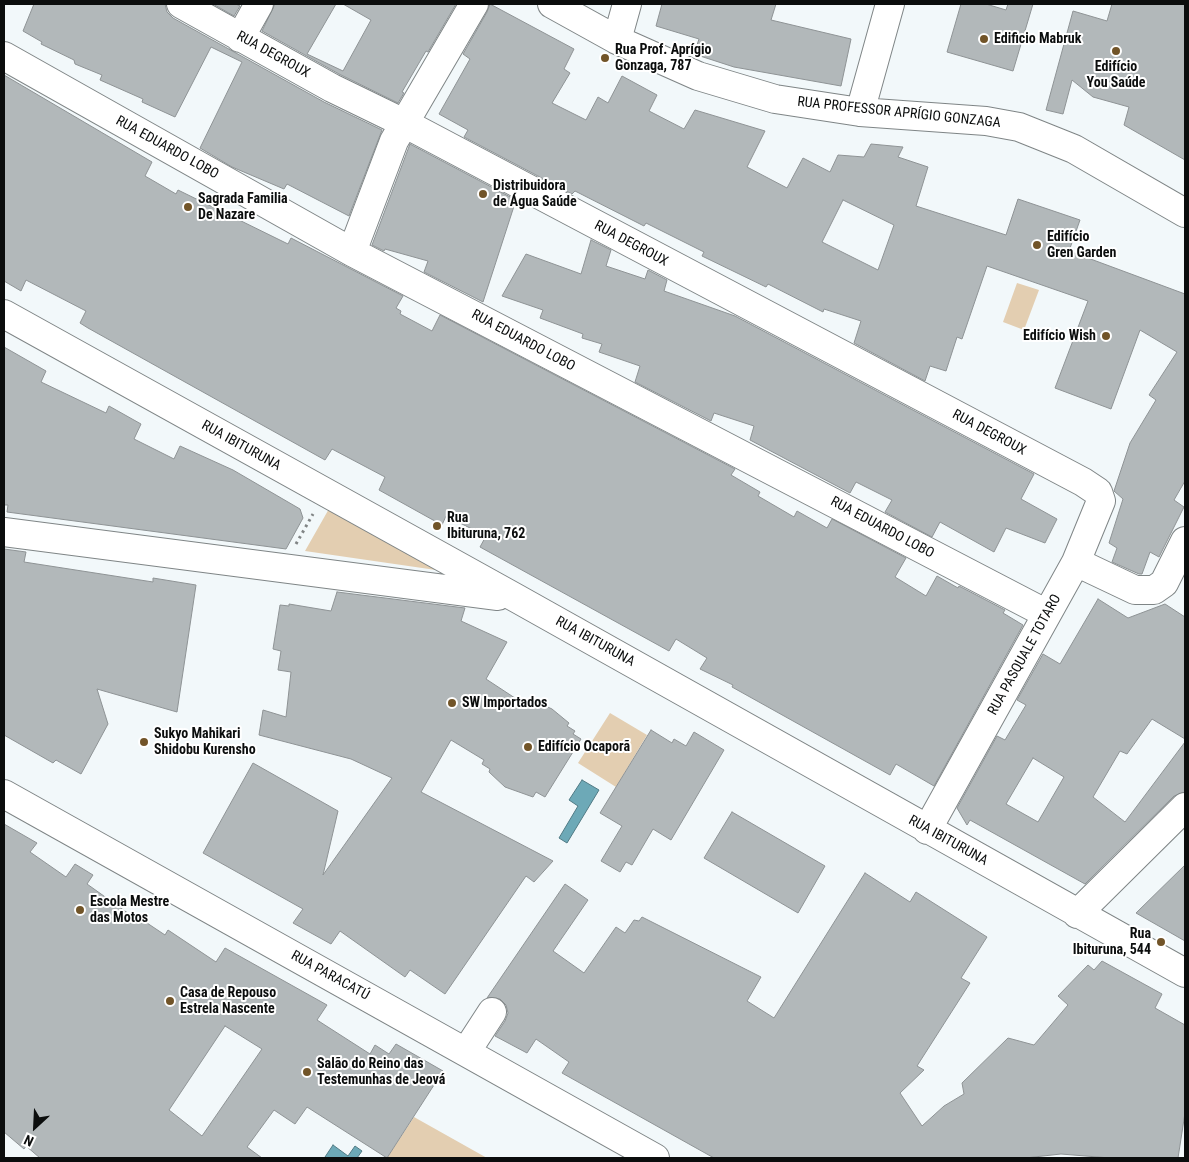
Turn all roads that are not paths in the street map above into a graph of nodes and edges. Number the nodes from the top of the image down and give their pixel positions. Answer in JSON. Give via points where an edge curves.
{"nodes":[{"id":1,"x":181,"y":4,"type":"edge"},
{"id":2,"x":259,"y":4,"type":"edge"},
{"id":3,"x":474,"y":4,"type":"edge"},
{"id":4,"x":552,"y":4,"type":"edge"},
{"id":5,"x":626,"y":4,"type":"edge"},
{"id":6,"x":890,"y":4,"type":"edge"},
{"id":7,"x":240,"y":38,"type":"junction"},
{"id":8,"x":617,"y":40,"type":"junction"},
{"id":9,"x":4,"y":56,"type":"edge"},
{"id":10,"x":860,"y":112,"type":"junction"},
{"id":11,"x":404,"y":123,"type":"junction"},
{"id":12,"x":1185,"y":213,"type":"edge"},
{"id":13,"x":352,"y":252,"type":"junction"},
{"id":14,"x":4,"y":314,"type":"edge"},
{"id":15,"x":1082,"y":482,"type":"joint"},
{"id":16,"x":4,"y":532,"type":"edge"},
{"id":17,"x":1185,"y":541,"type":"edge"},
{"id":18,"x":1076,"y":562,"type":"junction"},
{"id":19,"x":516,"y":598,"type":"junction"},
{"id":20,"x":1048,"y":614,"type":"junction"},
{"id":21,"x":4,"y":794,"type":"edge"},
{"id":22,"x":1185,"y":807,"type":"edge"},
{"id":23,"x":927,"y":830,"type":"junction"},
{"id":24,"x":1077,"y":914,"type":"junction"},
{"id":25,"x":1185,"y":973,"type":"edge"},
{"id":26,"x":492,"y":1012,"type":"dead end"},
{"id":27,"x":466,"y":1052,"type":"junction"},
{"id":28,"x":655,"y":1158,"type":"edge"}],
"edges":[{"from":1,"to":7,"type":"street","name":"RUA DEGROUX"},
{"from":2,"to":7,"type":"street"},
{"from":3,"to":11,"type":"street"},
{"from":4,"to":8,"type":"street","name":"RUA PROFESSOR APRÍGIO GONZAGA"},
{"from":5,"to":8,"type":"street"},
{"from":6,"to":10,"type":"street"},
{"from":7,"to":11,"type":"street","name":"RUA DEGROUX"},
{"from":8,"to":10,"type":"street","name":"RUA PROFESSOR APRÍGIO GONZAGA","via":[[732,88],[775,99]]},
{"from":9,"to":13,"type":"street","name":"RUA EDUARDO LOBO"},
{"from":10,"to":12,"type":"street","name":"RUA PROFESSOR APRÍGIO GONZAGA","via":[[986,121],[1019,127],[1074,149]]},
{"from":11,"to":13,"type":"street","via":[[389,152]]},
{"from":11,"to":15,"type":"street","name":"RUA DEGROUX"},
{"from":13,"to":20,"type":"street","name":"RUA EDUARDO LOBO"},
{"from":14,"to":19,"type":"street","name":"RUA IBITURUNA"},
{"from":15,"to":18,"type":"street","name":"RUA PASQUALE TOTARO","via":[[1098,492],[1101,501]]},
{"from":16,"to":19,"type":"street"},
{"from":17,"to":18,"type":"street","via":[[1164,583],[1154,590],[1135,590]]},
{"from":18,"to":20,"type":"street","name":"RUA PASQUALE TOTARO"},
{"from":19,"to":23,"type":"street","name":"RUA IBITURUNA"},
{"from":20,"to":23,"type":"street","name":"RUA PASQUALE TOTARO"},
{"from":21,"to":27,"type":"street","name":"RUA PARACATÚ"},
{"from":22,"to":24,"type":"street"},
{"from":23,"to":24,"type":"street","name":"RUA IBITURUNA"},
{"from":24,"to":25,"type":"street","name":"RUA IBITURUNA"},
{"from":26,"to":27,"type":"street"},
{"from":27,"to":28,"type":"street","name":"RUA PARACATÚ"}]}
